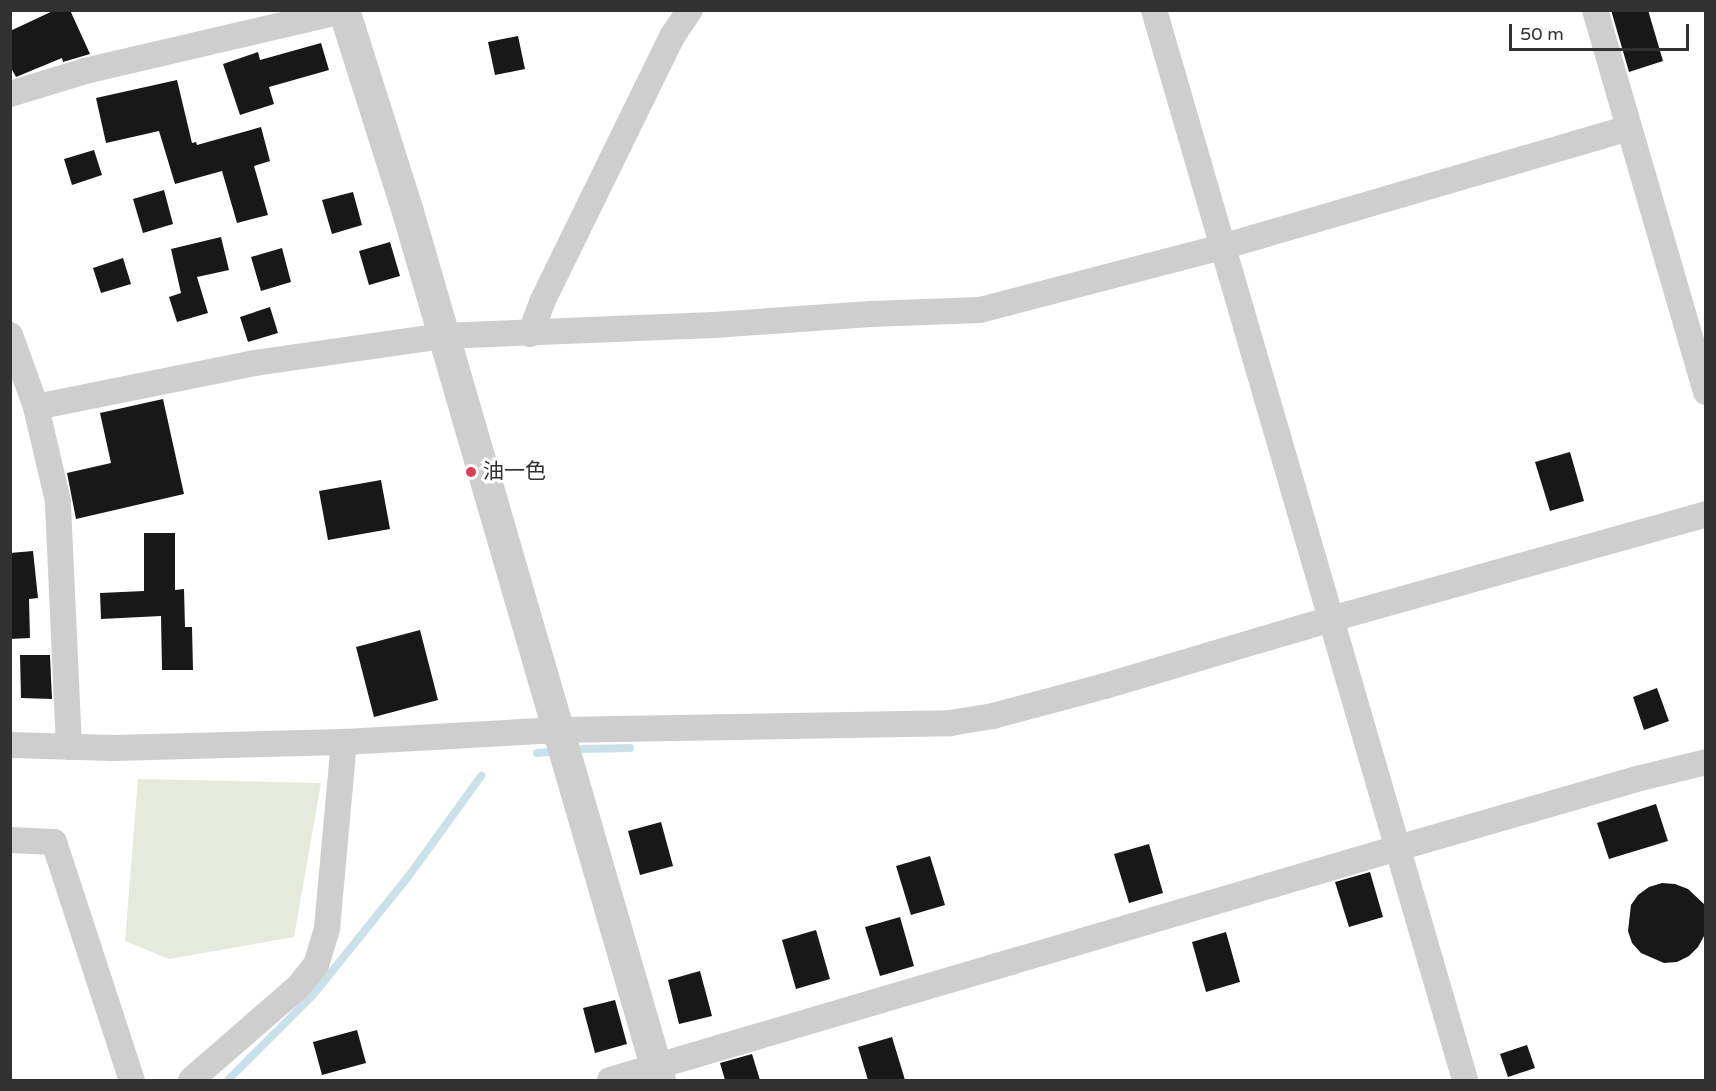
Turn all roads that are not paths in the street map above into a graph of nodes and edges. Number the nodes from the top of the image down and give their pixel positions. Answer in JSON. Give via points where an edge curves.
{"nodes":[{"id":1,"x":690,"y":10,"type":"edge"},
{"id":2,"x":1154,"y":10,"type":"edge"},
{"id":3,"x":1595,"y":10,"type":"edge"},
{"id":4,"x":345,"y":11,"type":"edge"},
{"id":5,"x":10,"y":94,"type":"edge"},
{"id":6,"x":1629,"y":128,"type":"junction"},
{"id":7,"x":1222,"y":247,"type":"junction"},
{"id":8,"x":530,"y":334,"type":"junction"},
{"id":9,"x":10,"y":335,"type":"edge"},
{"id":10,"x":442,"y":336,"type":"junction"},
{"id":11,"x":1706,"y":392,"type":"edge"},
{"id":12,"x":36,"y":407,"type":"junction"},
{"id":13,"x":1706,"y":514,"type":"edge"},
{"id":14,"x":1331,"y":618,"type":"junction"},
{"id":15,"x":558,"y":730,"type":"junction"},
{"id":16,"x":344,"y":742,"type":"junction"},
{"id":17,"x":10,"y":745,"type":"edge"},
{"id":18,"x":69,"y":747,"type":"junction"},
{"id":19,"x":1706,"y":762,"type":"edge"},
{"id":20,"x":10,"y":840,"type":"edge"},
{"id":21,"x":1398,"y":848,"type":"junction"},
{"id":22,"x":658,"y":1074,"type":"edge"},
{"id":23,"x":132,"y":1080,"type":"edge"},
{"id":24,"x":191,"y":1080,"type":"edge"},
{"id":25,"x":610,"y":1080,"type":"edge"},
{"id":26,"x":1465,"y":1080,"type":"edge"}],
"edges":[{"from":1,"to":8,"type":"street","via":[[673,35]]},
{"from":2,"to":7,"type":"street"},
{"from":3,"to":6,"type":"street"},
{"from":4,"to":5,"type":"street","via":[[85,70]]},
{"from":4,"to":10,"type":"street"},
{"from":6,"to":7,"type":"street"},
{"from":6,"to":11,"type":"street"},
{"from":7,"to":8,"type":"street","via":[[980,310]]},
{"from":7,"to":14,"type":"street"},
{"from":8,"to":10,"type":"street"},
{"from":9,"to":12,"type":"street"},
{"from":10,"to":12,"type":"street","via":[[255,363]]},
{"from":10,"to":15,"type":"street"},
{"from":12,"to":18,"type":"street","via":[[58,501]]},
{"from":13,"to":14,"type":"street"},
{"from":14,"to":15,"type":"street","via":[[1094,689],[993,716],[950,723]]},
{"from":14,"to":21,"type":"street"},
{"from":15,"to":16,"type":"street"},
{"from":15,"to":22,"type":"street"},
{"from":16,"to":18,"type":"street"},
{"from":16,"to":24,"type":"street","via":[[327,928],[316,965],[298,987]]},
{"from":17,"to":18,"type":"street"},
{"from":19,"to":21,"type":"street"},
{"from":20,"to":23,"type":"street","via":[[54,842]]},
{"from":21,"to":22,"type":"street"},
{"from":21,"to":26,"type":"street"},
{"from":22,"to":25,"type":"street"}]}
